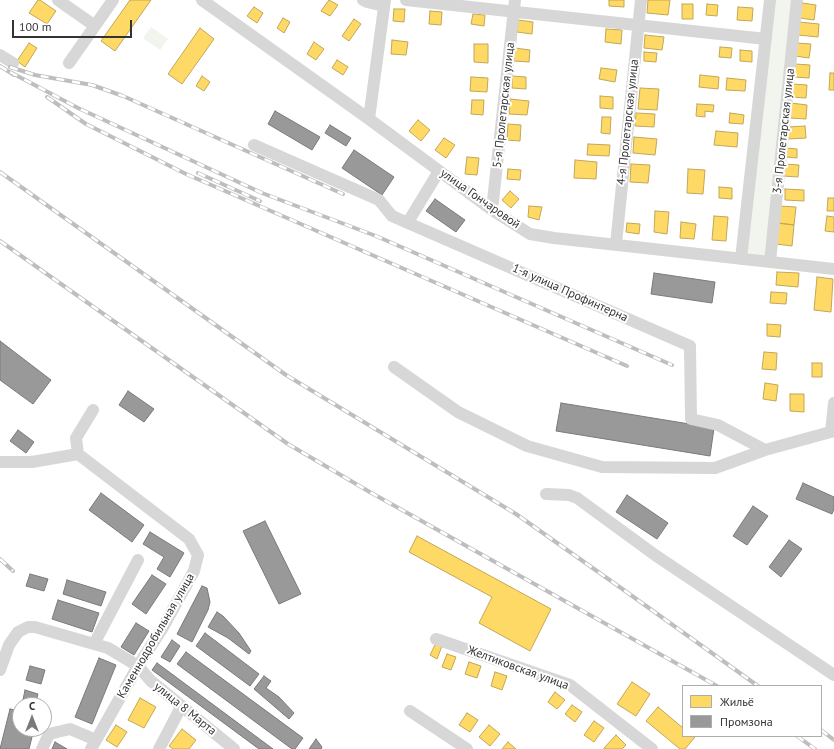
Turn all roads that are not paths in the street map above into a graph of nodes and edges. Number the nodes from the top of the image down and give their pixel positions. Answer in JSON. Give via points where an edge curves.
{"nodes":[{"id":1,"x":58,"y":0,"type":"edge"},
{"id":2,"x":113,"y":0,"type":"edge"},
{"id":3,"x":202,"y":0,"type":"edge"},
{"id":4,"x":363,"y":0,"type":"edge"},
{"id":5,"x":406,"y":0,"type":"edge"},
{"id":6,"x":641,"y":0,"type":"edge"},
{"id":7,"x":770,"y":0,"type":"edge"},
{"id":8,"x":797,"y":0,"type":"edge"},
{"id":9,"x":385,"y":3,"type":"edge"},
{"id":10,"x":514,"y":6,"type":"edge"},
{"id":11,"x":638,"y":25,"type":"junction"},
{"id":12,"x":94,"y":26,"type":"junction"},
{"id":13,"x":766,"y":39,"type":"junction"},
{"id":14,"x":0,"y":55,"type":"edge"},
{"id":15,"x":13,"y":63,"type":"dead end"},
{"id":16,"x":68,"y":63,"type":"dead end"},
{"id":17,"x":369,"y":119,"type":"junction"},
{"id":18,"x":254,"y":145,"type":"dead end"},
{"id":19,"x":439,"y":171,"type":"junction"},
{"id":20,"x":492,"y":210,"type":"junction"},
{"id":21,"x":408,"y":222,"type":"junction"},
{"id":22,"x":616,"y":244,"type":"junction"},
{"id":23,"x":741,"y":259,"type":"junction"},
{"id":24,"x":770,"y":262,"type":"junction"},
{"id":25,"x":834,"y":269,"type":"edge"},
{"id":26,"x":394,"y":367,"type":"dead end"},
{"id":27,"x":834,"y":403,"type":"edge"},
{"id":28,"x":93,"y":410,"type":"dead end"},
{"id":29,"x":832,"y":432,"type":"edge"},
{"id":30,"x":765,"y":450,"type":"junction"},
{"id":31,"x":78,"y":454,"type":"junction"},
{"id":32,"x":0,"y":462,"type":"edge"},
{"id":33,"x":546,"y":494,"type":"dead end"},
{"id":34,"x":138,"y":560,"type":"dead end"},
{"id":35,"x":436,"y":639,"type":"dead end"},
{"id":36,"x":94,"y":644,"type":"junction"},
{"id":37,"x":138,"y":666,"type":"junction"},
{"id":38,"x":0,"y":670,"type":"edge"},
{"id":39,"x":834,"y":675,"type":"edge"},
{"id":40,"x":181,"y":707,"type":"junction"},
{"id":41,"x":410,"y":710,"type":"dead end"},
{"id":42,"x":94,"y":744,"type":"edge"},
{"id":43,"x":42,"y":749,"type":"edge"},
{"id":44,"x":159,"y":749,"type":"edge"},
{"id":45,"x":234,"y":749,"type":"edge"},
{"id":46,"x":467,"y":749,"type":"edge"},
{"id":47,"x":652,"y":749,"type":"edge"}],
"edges":[{"from":1,"to":12,"type":"street"},
{"from":2,"to":12,"type":"street"},
{"from":3,"to":17,"type":"street","name":"улица Гончаровой"},
{"from":4,"to":9,"type":"street"},
{"from":5,"to":10,"type":"street"},
{"from":6,"to":11,"type":"street","name":"4-я Пролетарская улица"},
{"from":7,"to":13,"type":"street"},
{"from":8,"to":24,"type":"street","name":"3-я Пролетарская улица"},
{"from":9,"to":17,"type":"street"},
{"from":10,"to":11,"type":"street"},
{"from":10,"to":20,"type":"street","name":"5-я Пролетарская улица"},
{"from":11,"to":13,"type":"street"},
{"from":11,"to":22,"type":"street","name":"4-я Пролетарская улица"},
{"from":12,"to":16,"type":"street"},
{"from":13,"to":23,"type":"street"},
{"from":14,"to":15,"type":"street"},
{"from":17,"to":19,"type":"street","name":"улица Гончаровой"},
{"from":18,"to":21,"type":"street","name":"1-я улица Профинтерна","via":[[379,200],[392,216]]},
{"from":19,"to":20,"type":"street","name":"улица Гончаровой"},
{"from":19,"to":21,"type":"street"},
{"from":20,"to":22,"type":"street","name":"улица Гончаровой","via":[[530,234]]},
{"from":21,"to":30,"type":"street","name":"1-я улица Профинтерна","via":[[690,346],[691,418],[718,425]]},
{"from":22,"to":23,"type":"street","name":"улица Гончаровой"},
{"from":23,"to":24,"type":"street","name":"улица Гончаровой"},
{"from":24,"to":25,"type":"street","name":"улица Гончаровой"},
{"from":26,"to":30,"type":"street","via":[[458,412],[528,446],[602,467],[715,468]]},
{"from":27,"to":29,"type":"street"},
{"from":28,"to":31,"type":"street","via":[[76,438]]},
{"from":29,"to":30,"type":"street"},
{"from":31,"to":32,"type":"street","via":[[32,462]]},
{"from":31,"to":37,"type":"street","name":"Каменнодробильная улица","via":[[188,539],[198,555],[194,571]]},
{"from":33,"to":39,"type":"street","via":[[577,498],[655,555]]},
{"from":34,"to":36,"type":"street"},
{"from":35,"to":47,"type":"street","name":"Желтиковская улица","via":[[570,685]]},
{"from":36,"to":37,"type":"street","name":"улица 8 Марта","via":[[108,648]]},
{"from":36,"to":38,"type":"street","name":"улица 8 Марта","via":[[28,627],[18,632],[9,645]]},
{"from":37,"to":40,"type":"street","name":"улица 8 Марта"},
{"from":37,"to":42,"type":"street","name":"Каменнодробильная улица"},
{"from":40,"to":44,"type":"street"},
{"from":40,"to":45,"type":"street","name":"улица 8 Марта"},
{"from":41,"to":46,"type":"street"},
{"from":42,"to":43,"type":"street","via":[[70,729],[49,734]]}]}
